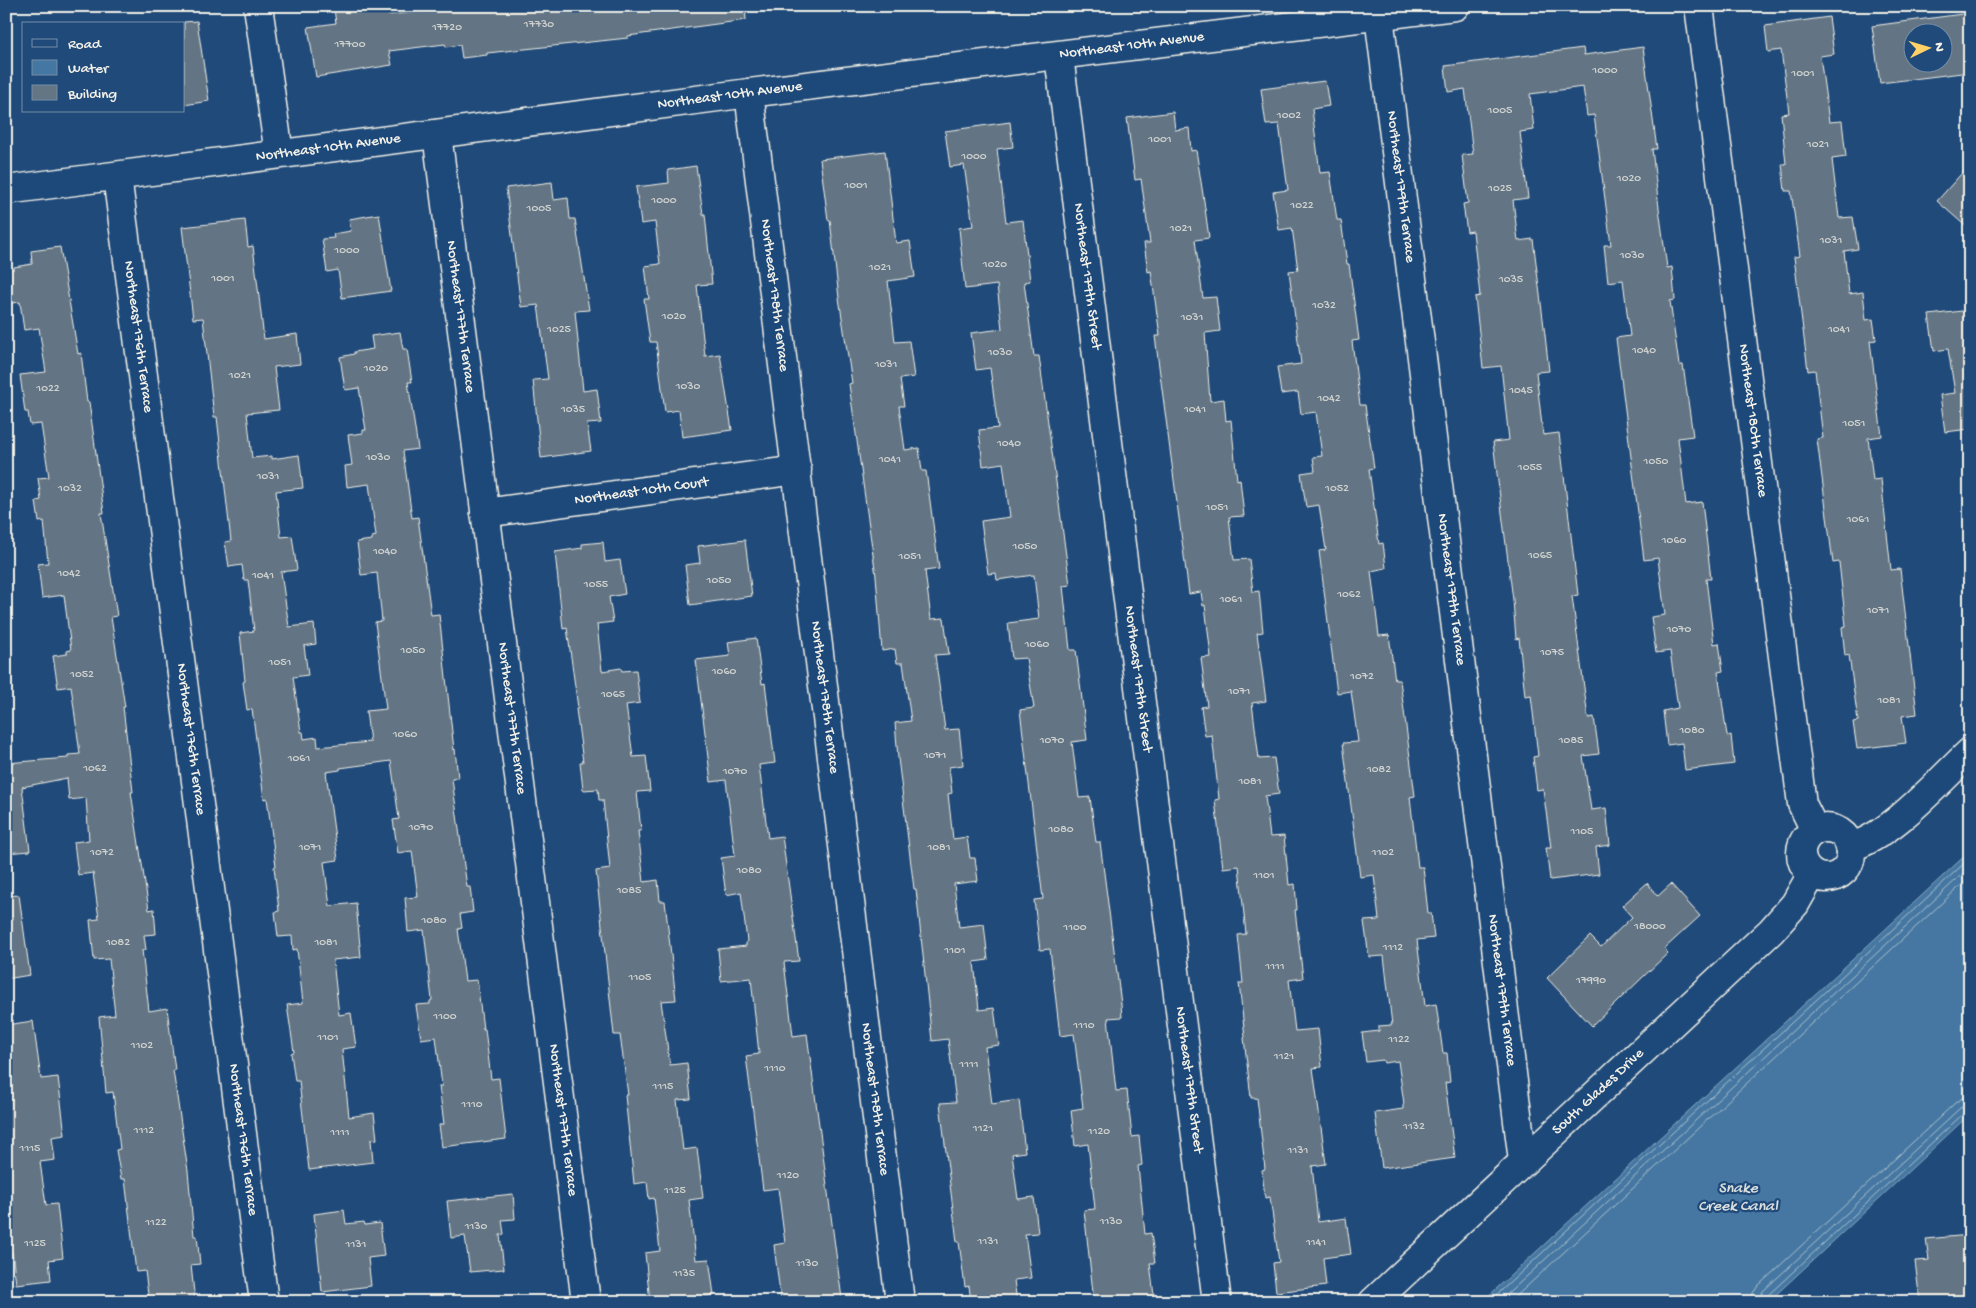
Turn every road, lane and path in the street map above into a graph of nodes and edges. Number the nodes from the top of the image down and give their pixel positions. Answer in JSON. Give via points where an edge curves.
{"nodes":[{"id":1,"x":258,"y":6,"type":"edge"},
{"id":2,"x":1455,"y":6,"type":"edge"},
{"id":3,"x":1699,"y":6,"type":"edge"},
{"id":4,"x":1379,"y":16,"type":"junction"},
{"id":5,"x":1059,"y":56,"type":"junction"},
{"id":6,"x":749,"y":93,"type":"junction"},
{"id":7,"x":436,"y":134,"type":"junction"},
{"id":8,"x":279,"y":154,"type":"junction"},
{"id":9,"x":117,"y":176,"type":"junction"},
{"id":10,"x":6,"y":190,"type":"edge"},
{"id":11,"x":797,"y":470,"type":"junction"},
{"id":12,"x":485,"y":513,"type":"junction"},
{"id":13,"x":1970,"y":752,"type":"edge"},
{"id":14,"x":1815,"y":830,"type":"junction"},
{"id":15,"x":1850,"y":847,"type":"junction"},
{"id":16,"x":1812,"y":874,"type":"junction"},
{"id":17,"x":1523,"y":1161,"type":"junction"},
{"id":18,"x":264,"y":1302,"type":"edge"},
{"id":19,"x":586,"y":1302,"type":"edge"},
{"id":20,"x":900,"y":1302,"type":"edge"},
{"id":21,"x":1217,"y":1302,"type":"edge"},
{"id":22,"x":1373,"y":1302,"type":"edge"}],
"edges":[{"from":1,"to":8,"type":"street"},
{"from":2,"to":4,"type":"street","name":"Northeast 10th Avenue"},
{"from":3,"to":14,"type":"street","name":"Northeast 180th Terrace","via":[[1802,804]]},
{"from":4,"to":5,"type":"street","name":"Northeast 10th Avenue"},
{"from":4,"to":17,"type":"street","name":"Northeast 179th Terrace"},
{"from":5,"to":6,"type":"street","name":"Northeast 10th Avenue"},
{"from":5,"to":21,"type":"street","name":"Northeast 179th Street"},
{"from":6,"to":7,"type":"street","name":"Northeast 10th Avenue"},
{"from":6,"to":11,"type":"street","name":"Northeast 178th Terrace"},
{"from":7,"to":8,"type":"street","name":"Northeast 10th Avenue"},
{"from":7,"to":12,"type":"street","name":"Northeast 177th Terrace"},
{"from":8,"to":9,"type":"street","name":"Northeast 10th Avenue"},
{"from":9,"to":10,"type":"street","name":"Northeast 10th Avenue"},
{"from":9,"to":18,"type":"street","name":"Northeast 176th Terrace"},
{"from":11,"to":12,"type":"street","name":"Northeast 10th Court"},
{"from":11,"to":20,"type":"street","name":"Northeast 178th Terrace"},
{"from":12,"to":19,"type":"street","name":"Northeast 177th Terrace"},
{"from":13,"to":15,"type":"street","via":[[1892,826],[1860,845]]},
{"from":14,"to":15,"type":"street","via":[[1835,830],[1848,840]]},
{"from":14,"to":16,"type":"street","via":[[1805,839],[1800,855],[1802,863]]},
{"from":15,"to":16,"type":"street","via":[[1849,863],[1838,876],[1822,879]]},
{"from":16,"to":17,"type":"street","name":"South Glades Drive","via":[[1795,904],[1771,931]]},
{"from":17,"to":22,"type":"street","name":"South Glades Drive"}]}
